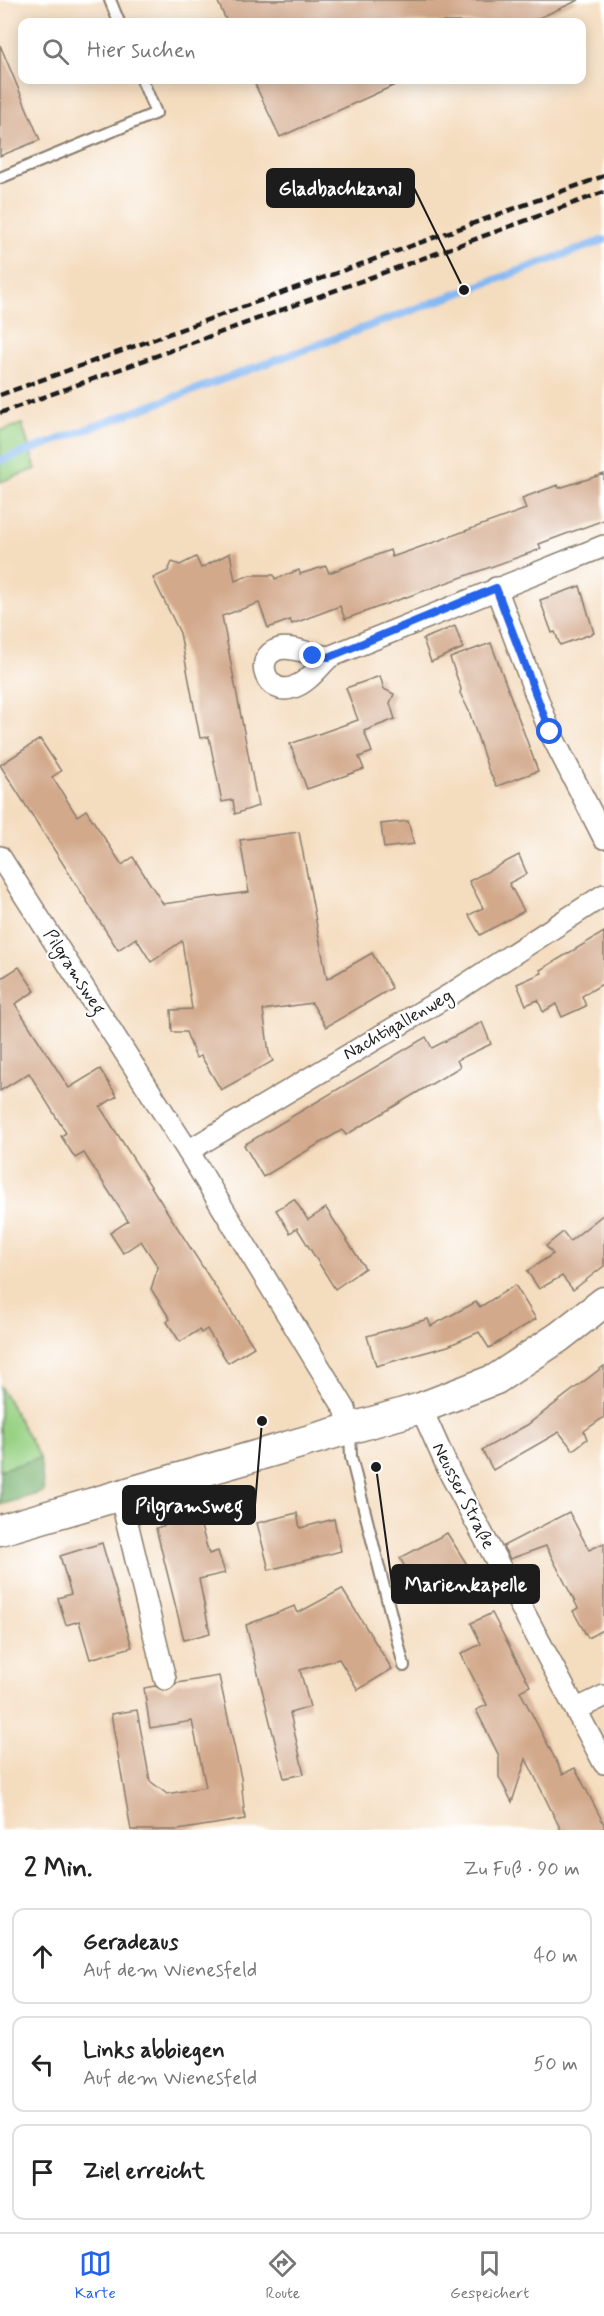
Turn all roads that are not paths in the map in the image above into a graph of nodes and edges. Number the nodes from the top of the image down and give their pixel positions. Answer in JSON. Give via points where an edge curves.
{"nodes":[{"id":1,"x":110,"y":0,"type":"edge"},
{"id":2,"x":117,"y":18,"type":"edge"},
{"id":3,"x":144,"y":84,"type":"edge"},
{"id":4,"x":0,"y":178,"type":"edge"},
{"id":5,"x":604,"y":546,"type":"edge"},
{"id":6,"x":496,"y":588,"type":"junction"},
{"id":7,"x":329,"y":657,"type":"dead end"},
{"id":8,"x":604,"y":838,"type":"edge"},
{"id":9,"x":0,"y":857,"type":"edge"},
{"id":10,"x":604,"y":895,"type":"edge"},
{"id":11,"x":188,"y":1150,"type":"junction"},
{"id":12,"x":604,"y":1302,"type":"edge"},
{"id":13,"x":421,"y":1407,"type":"junction"},
{"id":14,"x":350,"y":1427,"type":"junction"},
{"id":15,"x":120,"y":1494,"type":"junction"},
{"id":16,"x":0,"y":1530,"type":"edge"},
{"id":17,"x":404,"y":1666,"type":"dead end"},
{"id":18,"x":165,"y":1679,"type":"dead end"},
{"id":19,"x":604,"y":1696,"type":"edge"},
{"id":20,"x":576,"y":1709,"type":"junction"},
{"id":21,"x":604,"y":1762,"type":"edge"}],
"edges":[{"from":1,"to":2,"type":"lane"},
{"from":3,"to":4,"type":"lane","via":[[156,113]]},
{"from":5,"to":6,"type":"street"},
{"from":6,"to":7,"type":"street"},
{"from":6,"to":8,"type":"street","via":[[550,732]]},
{"from":9,"to":11,"type":"street","name":"Pilgramsweg"},
{"from":10,"to":11,"type":"street","name":"Nachtigallenweg","via":[[451,994]]},
{"from":11,"to":14,"type":"street","name":"Pilgramsweg","via":[[345,1409]]},
{"from":12,"to":13,"type":"street","via":[[496,1379]]},
{"from":13,"to":14,"type":"street"},
{"from":13,"to":20,"type":"street","name":"Neusser Straße","via":[[446,1466]]},
{"from":14,"to":15,"type":"street"},
{"from":14,"to":17,"type":"lane","via":[[351,1457]]},
{"from":15,"to":16,"type":"street"},
{"from":15,"to":18,"type":"street"},
{"from":19,"to":20,"type":"street"},
{"from":20,"to":21,"type":"street","name":"Neusser Straße"}]}
